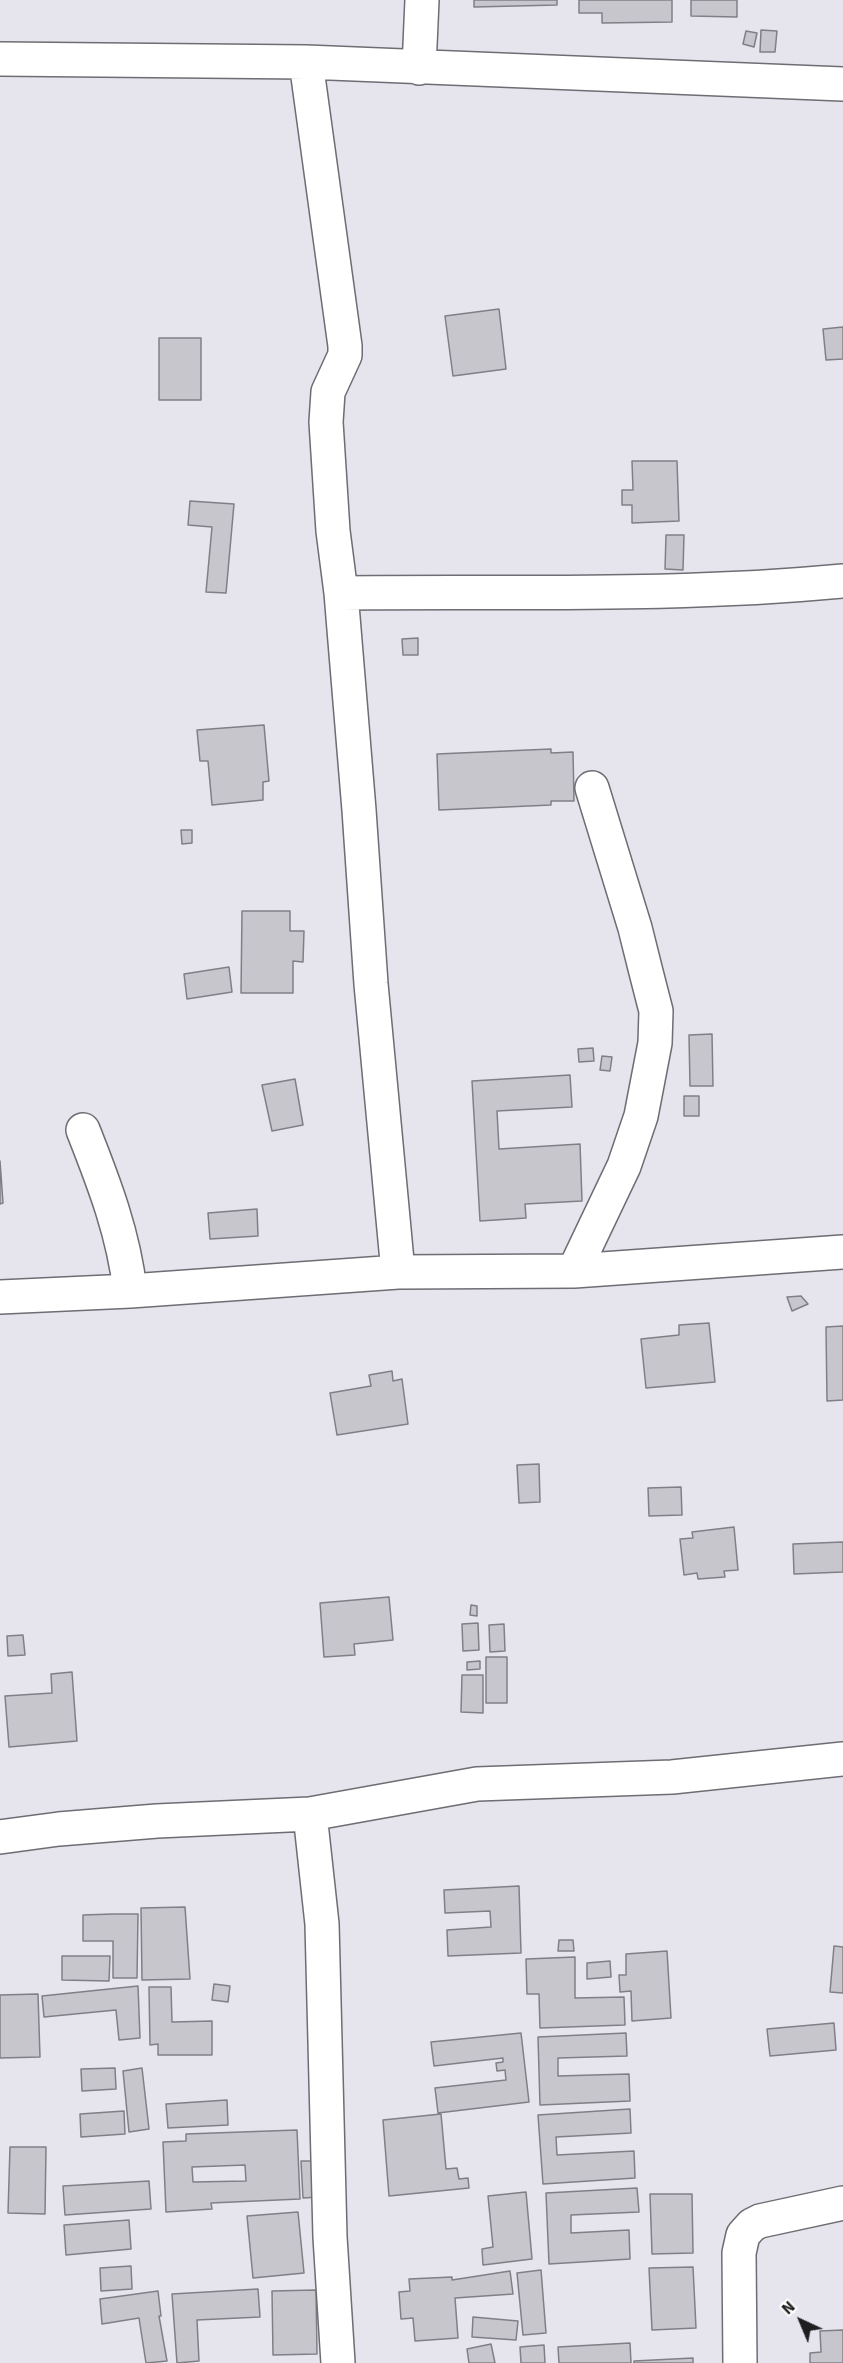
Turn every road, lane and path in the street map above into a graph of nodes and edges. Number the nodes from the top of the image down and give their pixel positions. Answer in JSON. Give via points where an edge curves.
{"nodes":[{"id":1,"x":422,"y":0,"type":"edge"},
{"id":2,"x":0,"y":59,"type":"edge"},
{"id":3,"x":306,"y":62,"type":"junction"},
{"id":4,"x":419,"y":68,"type":"junction"},
{"id":5,"x":843,"y":84,"type":"edge"},
{"id":6,"x":843,"y":581,"type":"edge"},
{"id":7,"x":341,"y":593,"type":"junction"},
{"id":8,"x":592,"y":788,"type":"dead end"},
{"id":9,"x":83,"y":1130,"type":"dead end"},
{"id":10,"x":843,"y":1252,"type":"edge"},
{"id":11,"x":574,"y":1271,"type":"junction"},
{"id":12,"x":398,"y":1272,"type":"junction"},
{"id":13,"x":130,"y":1291,"type":"junction"},
{"id":14,"x":0,"y":1297,"type":"edge"},
{"id":15,"x":843,"y":1759,"type":"edge"},
{"id":16,"x":310,"y":1814,"type":"junction"},
{"id":17,"x":0,"y":1837,"type":"edge"},
{"id":18,"x":843,"y":2203,"type":"edge"},
{"id":19,"x":338,"y":2363,"type":"edge"},
{"id":20,"x":740,"y":2363,"type":"edge"}],
"edges":[{"from":1,"to":4,"type":"street"},
{"from":2,"to":3,"type":"street"},
{"from":3,"to":4,"type":"street"},
{"from":3,"to":7,"type":"street","via":[[345,346],[326,402],[333,531]]},
{"from":4,"to":5,"type":"street"},
{"from":6,"to":7,"type":"street","via":[[673,591]]},
{"from":7,"to":12,"type":"street"},
{"from":8,"to":11,"type":"street","via":[[656,1011],[655,1043],[641,1116],[624,1166]]},
{"from":9,"to":13,"type":"street","via":[[119,1230]]},
{"from":10,"to":11,"type":"street"},
{"from":11,"to":12,"type":"street"},
{"from":12,"to":13,"type":"street"},
{"from":13,"to":14,"type":"street"},
{"from":15,"to":16,"type":"street","via":[[672,1777],[477,1784]]},
{"from":16,"to":17,"type":"street","via":[[157,1821]]},
{"from":16,"to":19,"type":"street","via":[[322,1924],[330,2226]]},
{"from":18,"to":20,"type":"street","via":[[760,2221],[743,2235],[739,2253]]}]}
